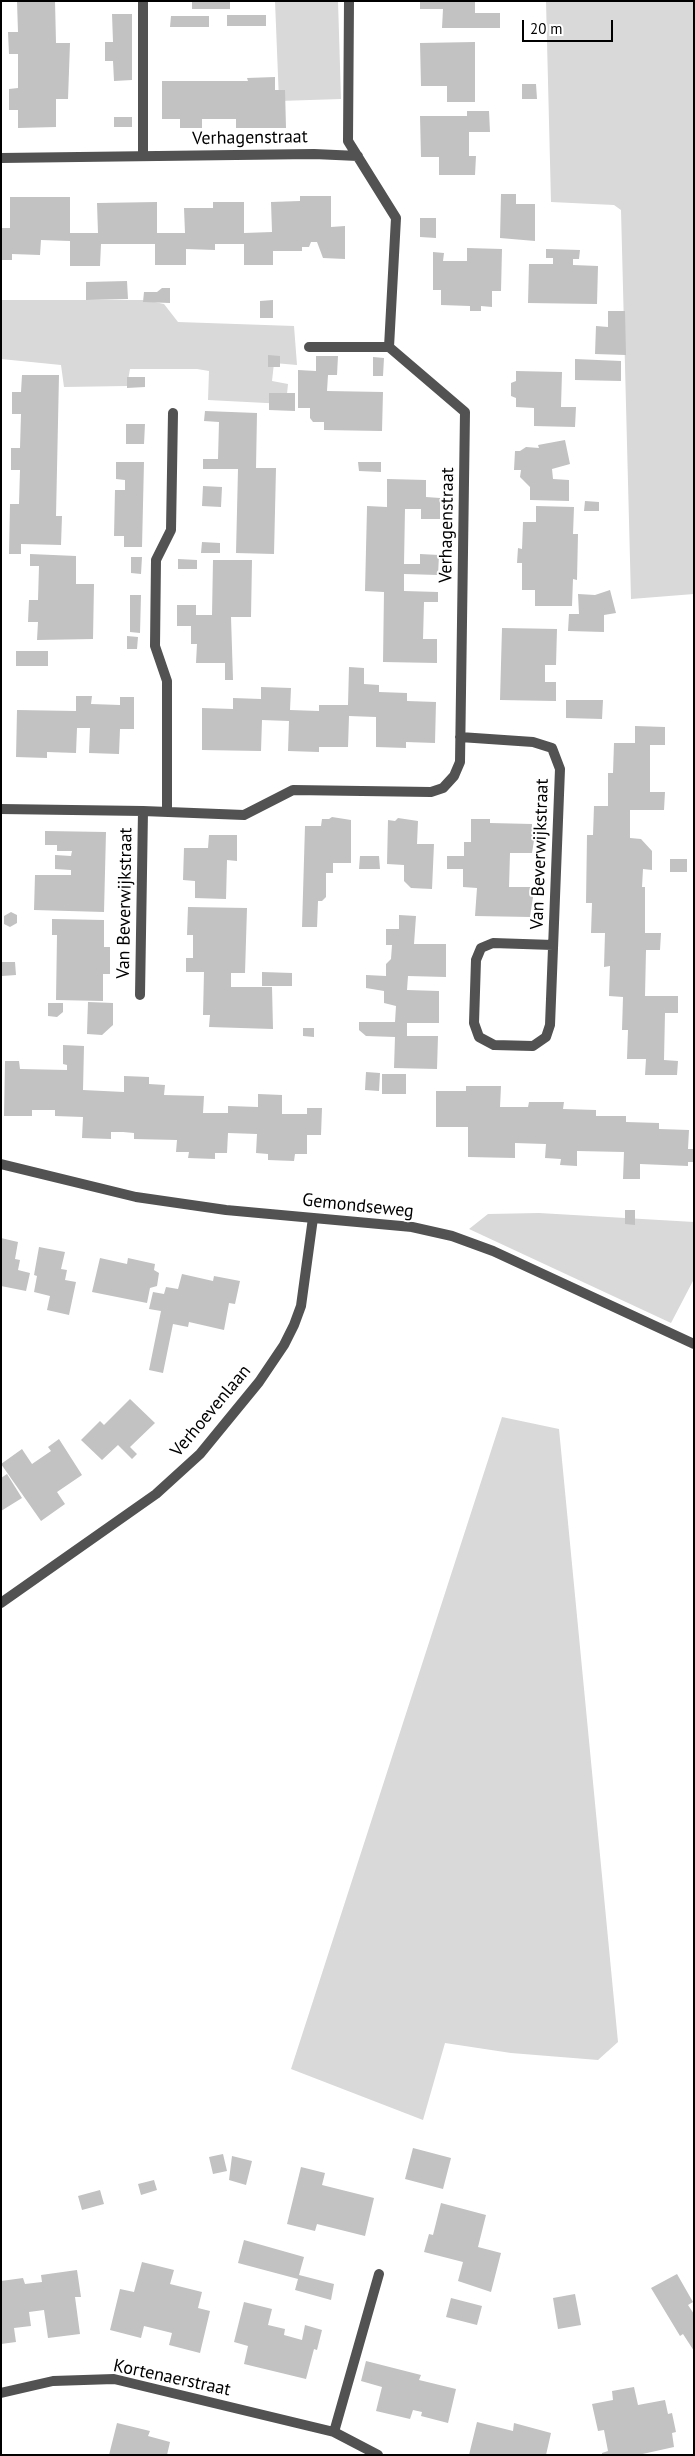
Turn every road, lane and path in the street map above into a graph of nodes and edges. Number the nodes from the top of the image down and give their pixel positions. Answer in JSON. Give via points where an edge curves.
{"nodes":[{"id":1,"x":143,"y":1,"type":"edge"},
{"id":2,"x":349,"y":1,"type":"edge"},
{"id":3,"x":142,"y":156,"type":"junction"},
{"id":4,"x":358,"y":156,"type":"junction"},
{"id":5,"x":1,"y":158,"type":"edge"},
{"id":6,"x":309,"y":347,"type":"dead end"},
{"id":7,"x":389,"y":348,"type":"junction"},
{"id":8,"x":173,"y":413,"type":"dead end"},
{"id":9,"x":460,"y":737,"type":"junction"},
{"id":10,"x":1,"y":809,"type":"edge"},
{"id":11,"x":143,"y":811,"type":"junction"},
{"id":12,"x":167,"y":812,"type":"junction"},
{"id":13,"x":553,"y":945,"type":"junction"},
{"id":14,"x":140,"y":995,"type":"dead end"},
{"id":15,"x":1,"y":1164,"type":"edge"},
{"id":16,"x":313,"y":1218,"type":"junction"},
{"id":17,"x":694,"y":1344,"type":"edge"},
{"id":18,"x":1,"y":1603,"type":"edge"},
{"id":19,"x":378,"y":2274,"type":"dead end"},
{"id":20,"x":1,"y":2393,"type":"edge"},
{"id":21,"x":334,"y":2432,"type":"junction"},
{"id":22,"x":378,"y":2455,"type":"edge"}],
"edges":[{"from":1,"to":3,"type":"street"},
{"from":2,"to":4,"type":"street","via":[[348,141]]},
{"from":3,"to":4,"type":"street","name":"Verhagenstraat"},
{"from":3,"to":5,"type":"street","name":"Verhagenstraat"},
{"from":4,"to":7,"type":"street","via":[[396,218]]},
{"from":6,"to":7,"type":"street"},
{"from":7,"to":9,"type":"street","name":"Verhagenstraat","via":[[465,412]]},
{"from":8,"to":12,"type":"street","via":[[171,530],[156,560],[155,646],[167,680]]},
{"from":9,"to":12,"type":"street","name":"Van Beverwijkstraat","via":[[460,762],[454,776],[442,788],[431,792],[293,790],[244,815]]},
{"from":9,"to":13,"type":"street","name":"Van Beverwijkstraat","via":[[533,742],[552,748],[560,769]]},
{"from":10,"to":11,"type":"street","name":"Van Beverwijkstraat"},
{"from":11,"to":12,"type":"street","name":"Van Beverwijkstraat"},
{"from":11,"to":14,"type":"street","name":"Van Beverwijkstraat"},
{"from":13,"to":13,"type":"street","name":"Van Beverwijkstraat","via":[[492,943],[481,948],[476,960],[474,1023],[479,1037],[494,1045],[533,1046],[546,1038],[550,1025]]},
{"from":15,"to":16,"type":"street","name":"Gemondseweg","via":[[136,1197]]},
{"from":16,"to":17,"type":"street","name":"Gemondseweg","via":[[412,1227],[452,1236],[493,1251]]},
{"from":16,"to":18,"type":"street","name":"Verhoevenlaan","via":[[301,1306],[290,1332],[259,1382],[200,1454],[156,1494]]},
{"from":19,"to":21,"type":"street"},
{"from":20,"to":21,"type":"street","name":"Kortenaerstraat","via":[[53,2381],[114,2379]]},
{"from":21,"to":22,"type":"street","name":"Kortenaerstraat"}]}
